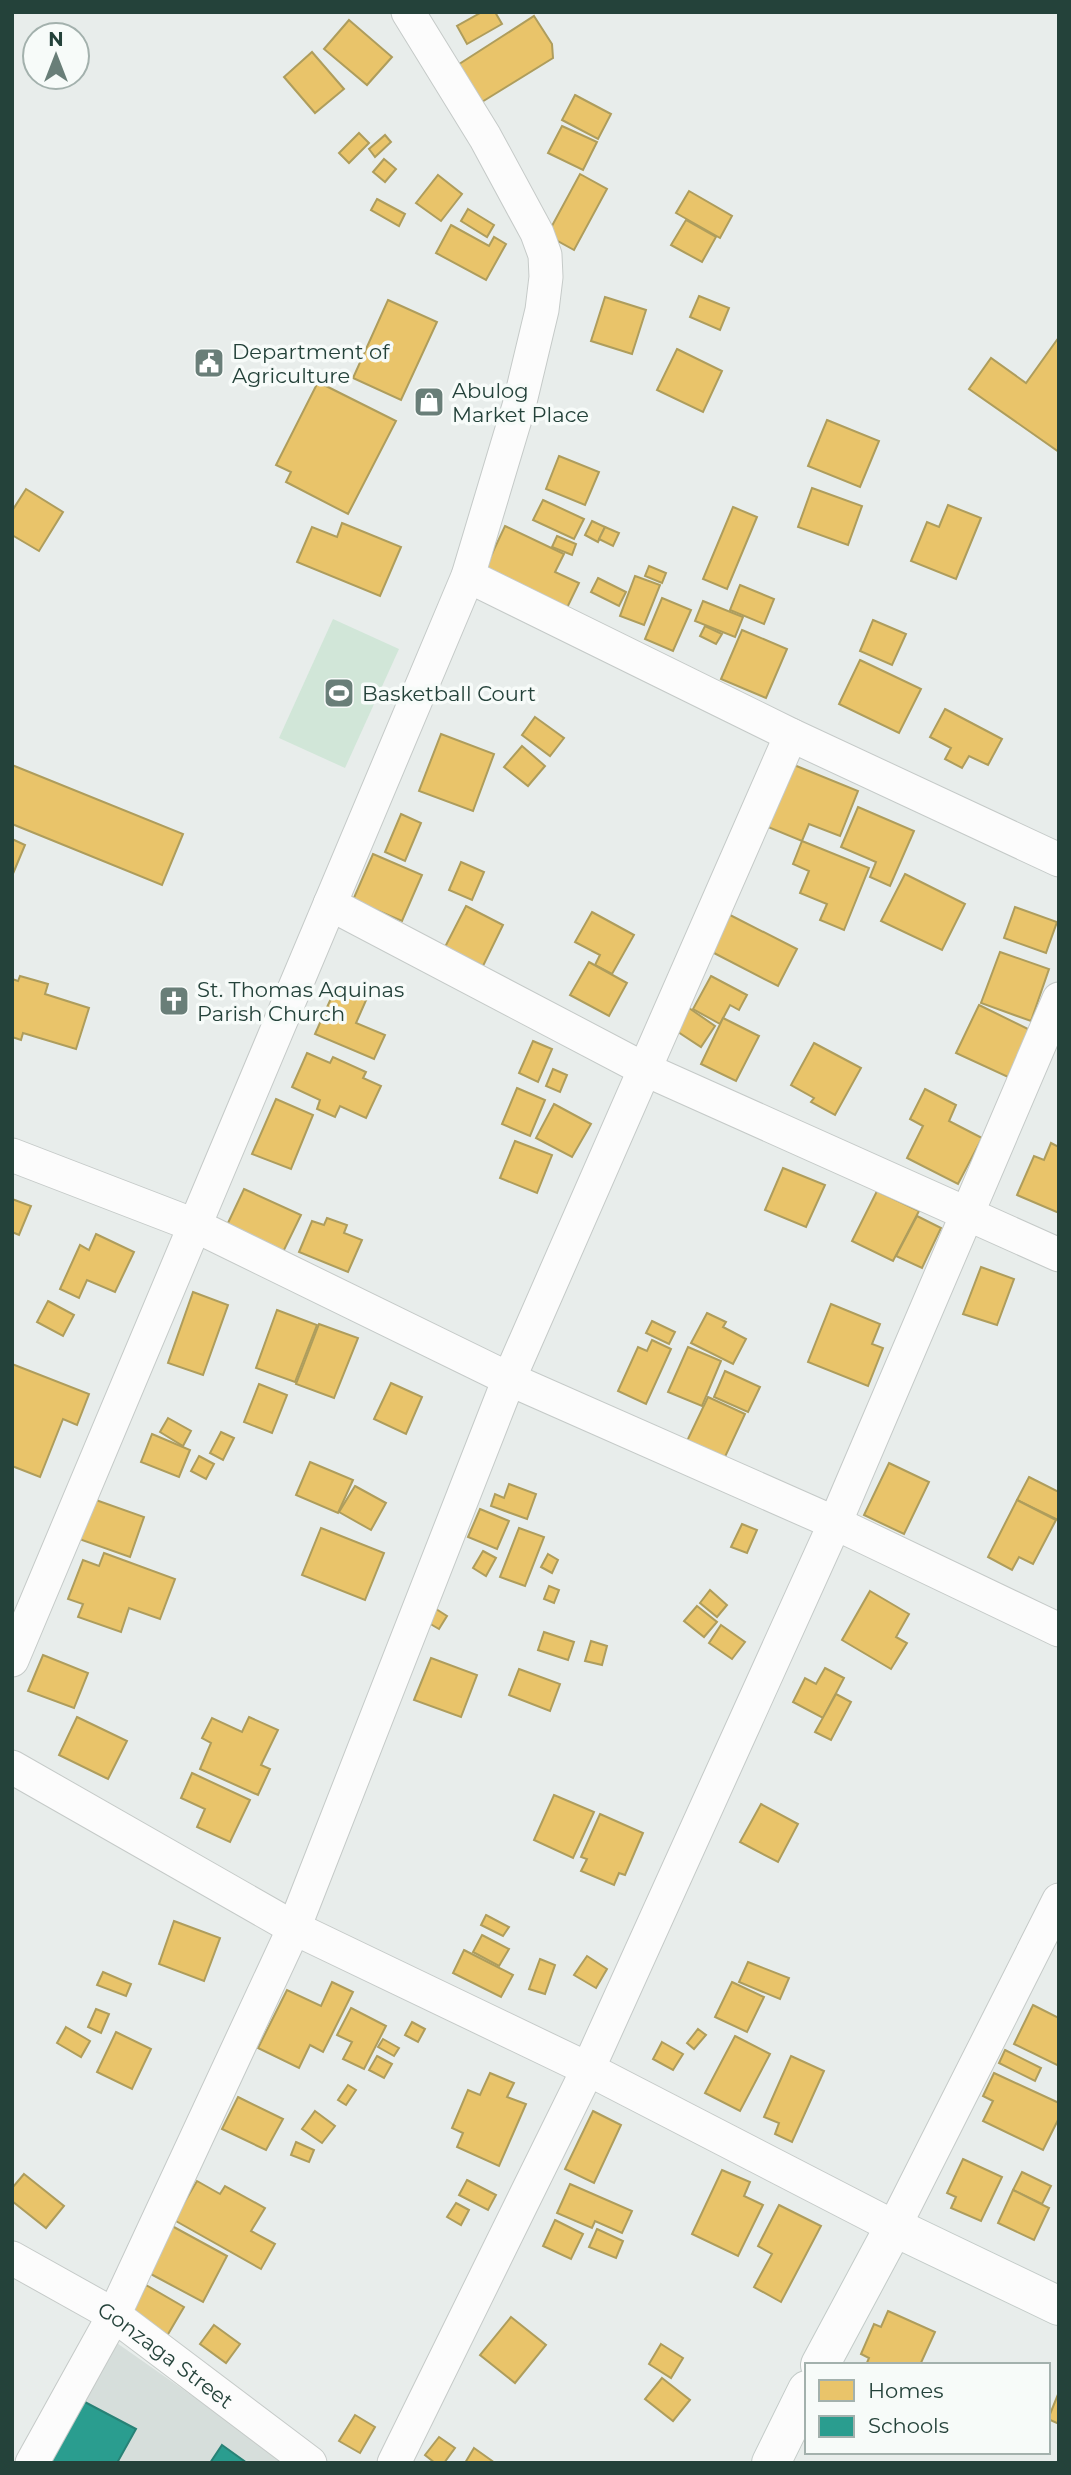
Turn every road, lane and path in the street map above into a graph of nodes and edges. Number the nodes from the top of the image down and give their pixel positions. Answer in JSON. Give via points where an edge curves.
{"nodes":[{"id":1,"x":408,"y":12,"type":"edge"},
{"id":2,"x":468,"y":576,"type":"junction"},
{"id":3,"x":791,"y":735,"type":"junction"},
{"id":4,"x":1059,"y":860,"type":"edge"},
{"id":5,"x":330,"y":904,"type":"junction"},
{"id":6,"x":1059,"y":999,"type":"edge"},
{"id":7,"x":644,"y":1069,"type":"junction"},
{"id":8,"x":12,"y":1155,"type":"edge"},
{"id":9,"x":965,"y":1215,"type":"junction"},
{"id":10,"x":194,"y":1226,"type":"junction"},
{"id":11,"x":1059,"y":1255,"type":"edge"},
{"id":12,"x":509,"y":1379,"type":"junction"},
{"id":13,"x":835,"y":1523,"type":"junction"},
{"id":14,"x":1059,"y":1630,"type":"edge"},
{"id":15,"x":12,"y":1660,"type":"edge"},
{"id":16,"x":12,"y":1767,"type":"edge"},
{"id":17,"x":1059,"y":1900,"type":"edge"},
{"id":18,"x":294,"y":1928,"type":"junction"},
{"id":19,"x":587,"y":2068,"type":"junction"},
{"id":20,"x":894,"y":2227,"type":"junction"},
{"id":21,"x":12,"y":2258,"type":"edge"},
{"id":22,"x":1059,"y":2306,"type":"edge"},
{"id":23,"x":114,"y":2315,"type":"junction"},
{"id":24,"x":821,"y":2363,"type":"edge"},
{"id":25,"x":805,"y":2394,"type":"edge"},
{"id":26,"x":32,"y":2463,"type":"edge"},
{"id":27,"x":310,"y":2463,"type":"edge"},
{"id":28,"x":394,"y":2463,"type":"edge"},
{"id":29,"x":771,"y":2463,"type":"edge"}],
"edges":[{"from":1,"to":2,"type":"street","via":[[485,137],[545,255],[539,322]]},
{"from":2,"to":3,"type":"street"},
{"from":2,"to":5,"type":"street"},
{"from":3,"to":4,"type":"street"},
{"from":3,"to":7,"type":"street"},
{"from":5,"to":7,"type":"street"},
{"from":5,"to":10,"type":"street"},
{"from":6,"to":9,"type":"street"},
{"from":7,"to":9,"type":"street"},
{"from":7,"to":12,"type":"street"},
{"from":8,"to":10,"type":"street"},
{"from":9,"to":11,"type":"street"},
{"from":9,"to":13,"type":"street"},
{"from":10,"to":12,"type":"street"},
{"from":10,"to":15,"type":"street"},
{"from":12,"to":13,"type":"street"},
{"from":12,"to":18,"type":"street"},
{"from":13,"to":14,"type":"street"},
{"from":13,"to":19,"type":"street"},
{"from":16,"to":18,"type":"street"},
{"from":17,"to":20,"type":"street"},
{"from":18,"to":19,"type":"street"},
{"from":18,"to":23,"type":"street"},
{"from":19,"to":20,"type":"street"},
{"from":19,"to":28,"type":"street"},
{"from":20,"to":22,"type":"main road"},
{"from":20,"to":24,"type":"main road"},
{"from":21,"to":23,"type":"street","name":"Gonzaga Street"},
{"from":23,"to":26,"type":"street"},
{"from":23,"to":27,"type":"street","name":"Gonzaga Street"},
{"from":25,"to":29,"type":"main road"}]}
